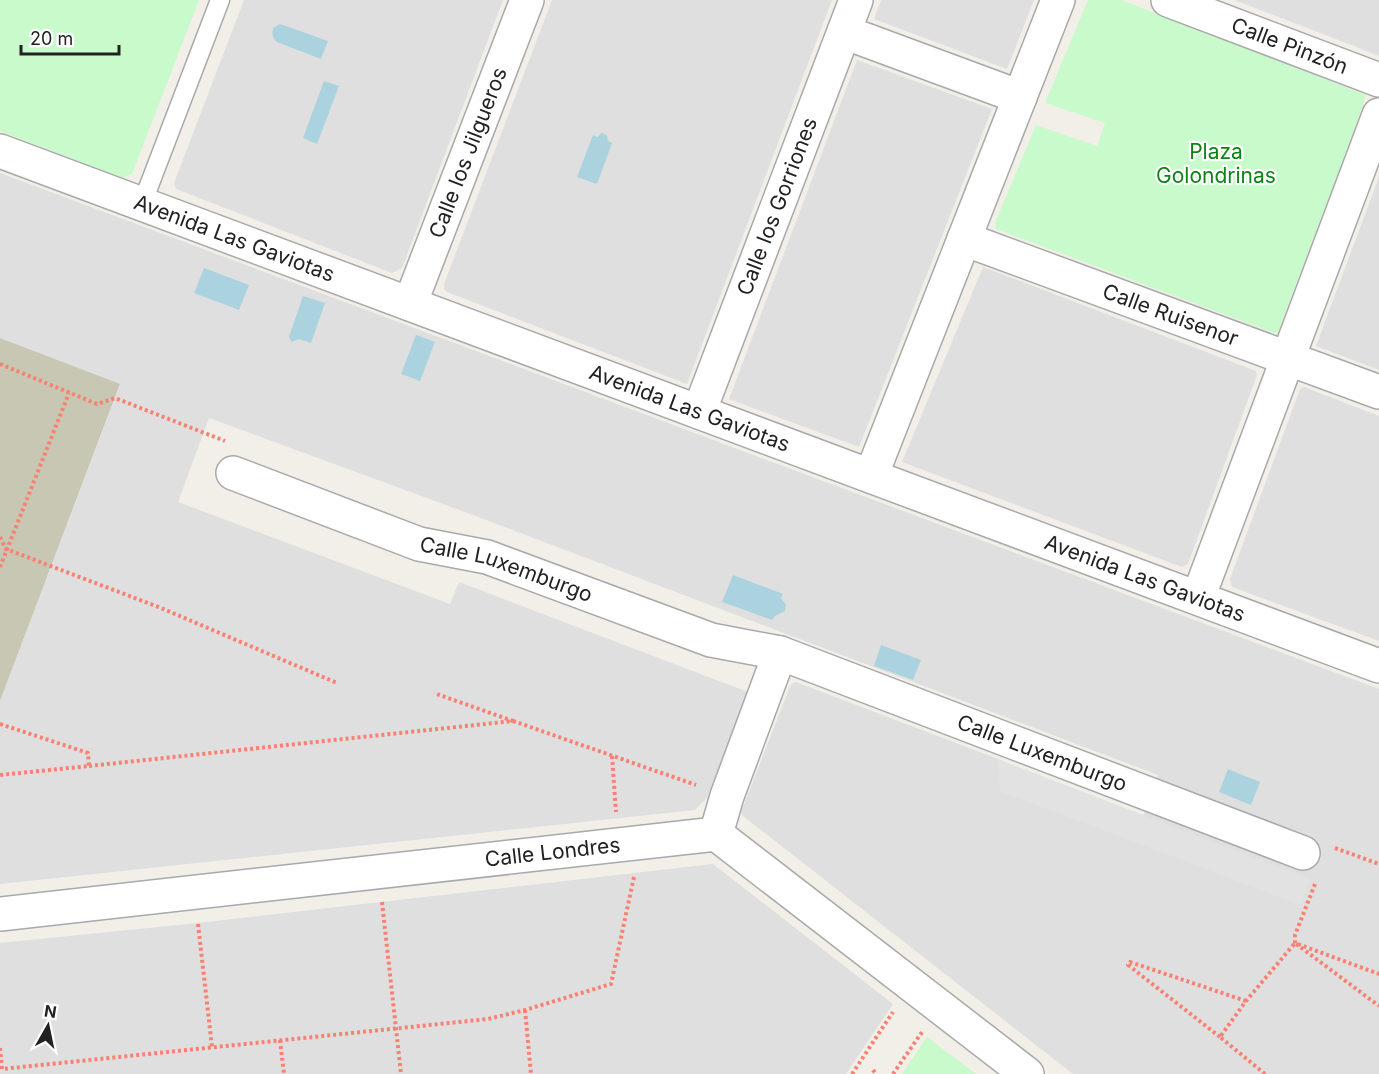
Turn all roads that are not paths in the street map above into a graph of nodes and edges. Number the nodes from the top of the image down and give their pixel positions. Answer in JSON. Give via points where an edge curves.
{"nodes":[{"id":1,"x":220,"y":0,"type":"edge"},
{"id":2,"x":526,"y":0,"type":"edge"},
{"id":3,"x":856,"y":0,"type":"edge"},
{"id":4,"x":1058,"y":0,"type":"edge"},
{"id":5,"x":1168,"y":0,"type":"edge"},
{"id":6,"x":844,"y":32,"type":"junction"},
{"id":7,"x":1379,"y":80,"type":"edge"},
{"id":8,"x":1020,"y":97,"type":"junction"},
{"id":9,"x":1379,"y":115,"type":"edge"},
{"id":10,"x":0,"y":151,"type":"edge"},
{"id":11,"x":142,"y":204,"type":"junction"},
{"id":12,"x":964,"y":239,"type":"junction"},
{"id":13,"x":410,"y":304,"type":"junction"},
{"id":14,"x":1288,"y":358,"type":"junction"},
{"id":15,"x":1379,"y":392,"type":"edge"},
{"id":16,"x":699,"y":412,"type":"junction"},
{"id":17,"x":233,"y":473,"type":"road end"},
{"id":18,"x":871,"y":476,"type":"junction"},
{"id":19,"x":1198,"y":598,"type":"junction"},
{"id":20,"x":780,"y":653,"type":"junction"},
{"id":21,"x":1379,"y":666,"type":"edge"},
{"id":22,"x":716,"y":834,"type":"junction"},
{"id":23,"x":1317,"y":861,"type":"road end"},
{"id":24,"x":0,"y":914,"type":"edge"},
{"id":25,"x":1027,"y":1074,"type":"edge"}],
"edges":[{"from":1,"to":11,"type":"lane"},
{"from":2,"to":13,"type":"street","name":"Calle los Jilgueros"},
{"from":3,"to":6,"type":"street","name":"Calle los Gorriones"},
{"from":4,"to":8,"type":"street"},
{"from":5,"to":7,"type":"street","name":"Calle Pinzón"},
{"from":6,"to":8,"type":"street"},
{"from":6,"to":16,"type":"street","name":"Calle los Gorriones"},
{"from":8,"to":12,"type":"street"},
{"from":9,"to":14,"type":"street"},
{"from":10,"to":11,"type":"street","name":"Avenida Las Gaviotas"},
{"from":11,"to":13,"type":"street","name":"Avenida Las Gaviotas"},
{"from":12,"to":14,"type":"street","name":"Calle Ruisenor"},
{"from":12,"to":18,"type":"street"},
{"from":13,"to":16,"type":"street","name":"Avenida Las Gaviotas"},
{"from":14,"to":15,"type":"street","name":"Calle Ruisenor"},
{"from":14,"to":19,"type":"street"},
{"from":16,"to":18,"type":"street","name":"Avenida Las Gaviotas"},
{"from":17,"to":20,"type":"street","name":"Calle Luxemburgo","via":[[419,544],[487,557],[711,640]]},
{"from":18,"to":19,"type":"street","name":"Avenida Las Gaviotas"},
{"from":19,"to":21,"type":"street","name":"Avenida Las Gaviotas"},
{"from":20,"to":22,"type":"street"},
{"from":20,"to":23,"type":"street","name":"Calle Luxemburgo"},
{"from":22,"to":24,"type":"street","name":"Calle Londres"},
{"from":22,"to":25,"type":"street"}]}
